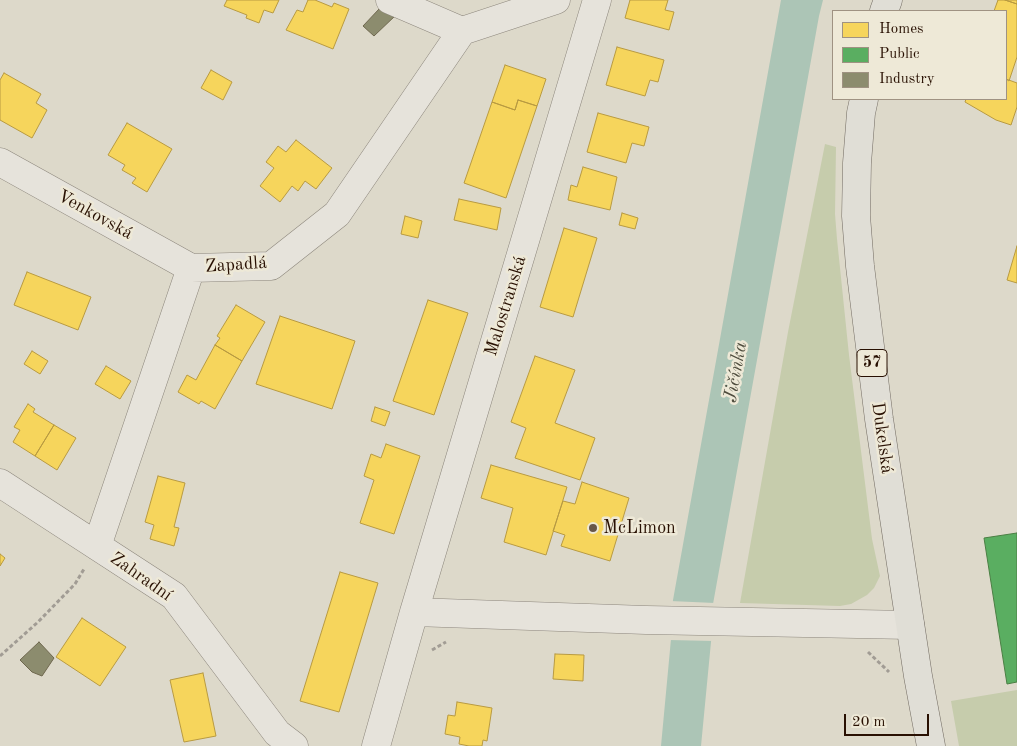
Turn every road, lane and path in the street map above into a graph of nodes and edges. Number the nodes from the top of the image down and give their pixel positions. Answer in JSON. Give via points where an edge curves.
{"nodes":[{"id":1,"x":390,"y":0,"type":"edge"},
{"id":2,"x":556,"y":0,"type":"edge"},
{"id":3,"x":597,"y":0,"type":"edge"},
{"id":4,"x":462,"y":31,"type":"junction"},
{"id":5,"x":864,"y":100,"type":"edge"},
{"id":6,"x":0,"y":162,"type":"edge"},
{"id":7,"x":191,"y":268,"type":"junction"},
{"id":8,"x":0,"y":483,"type":"edge"},
{"id":9,"x":97,"y":546,"type":"junction"},
{"id":10,"x":414,"y":612,"type":"junction"},
{"id":11,"x":910,"y":625,"type":"junction"},
{"id":12,"x":0,"y":656,"type":"edge"},
{"id":13,"x":294,"y":746,"type":"edge"},
{"id":14,"x":376,"y":746,"type":"edge"},
{"id":15,"x":931,"y":746,"type":"edge"}],
"edges":[{"from":1,"to":4,"type":"street"},
{"from":2,"to":4,"type":"street"},
{"from":3,"to":10,"type":"street","name":"Malostranská"},
{"from":4,"to":7,"type":"street","name":"Zapadlá","via":[[337,214],[272,266]]},
{"from":5,"to":11,"type":"main road","name":"Dukelská","number":"57","via":[[857,163],[859,256],[879,419]]},
{"from":6,"to":7,"type":"street","name":"Venkovská"},
{"from":7,"to":9,"type":"street","name":"Zapadlá"},
{"from":8,"to":9,"type":"street","name":"Zahradní"},
{"from":9,"to":12,"type":"path","via":[[75,584]]},
{"from":9,"to":13,"type":"street","name":"Zahradní","via":[[174,596],[277,733]]},
{"from":10,"to":11,"type":"street"},
{"from":10,"to":14,"type":"street","name":"Malostranská"},
{"from":11,"to":15,"type":"main road","name":"Dukelská","number":"57"}]}
